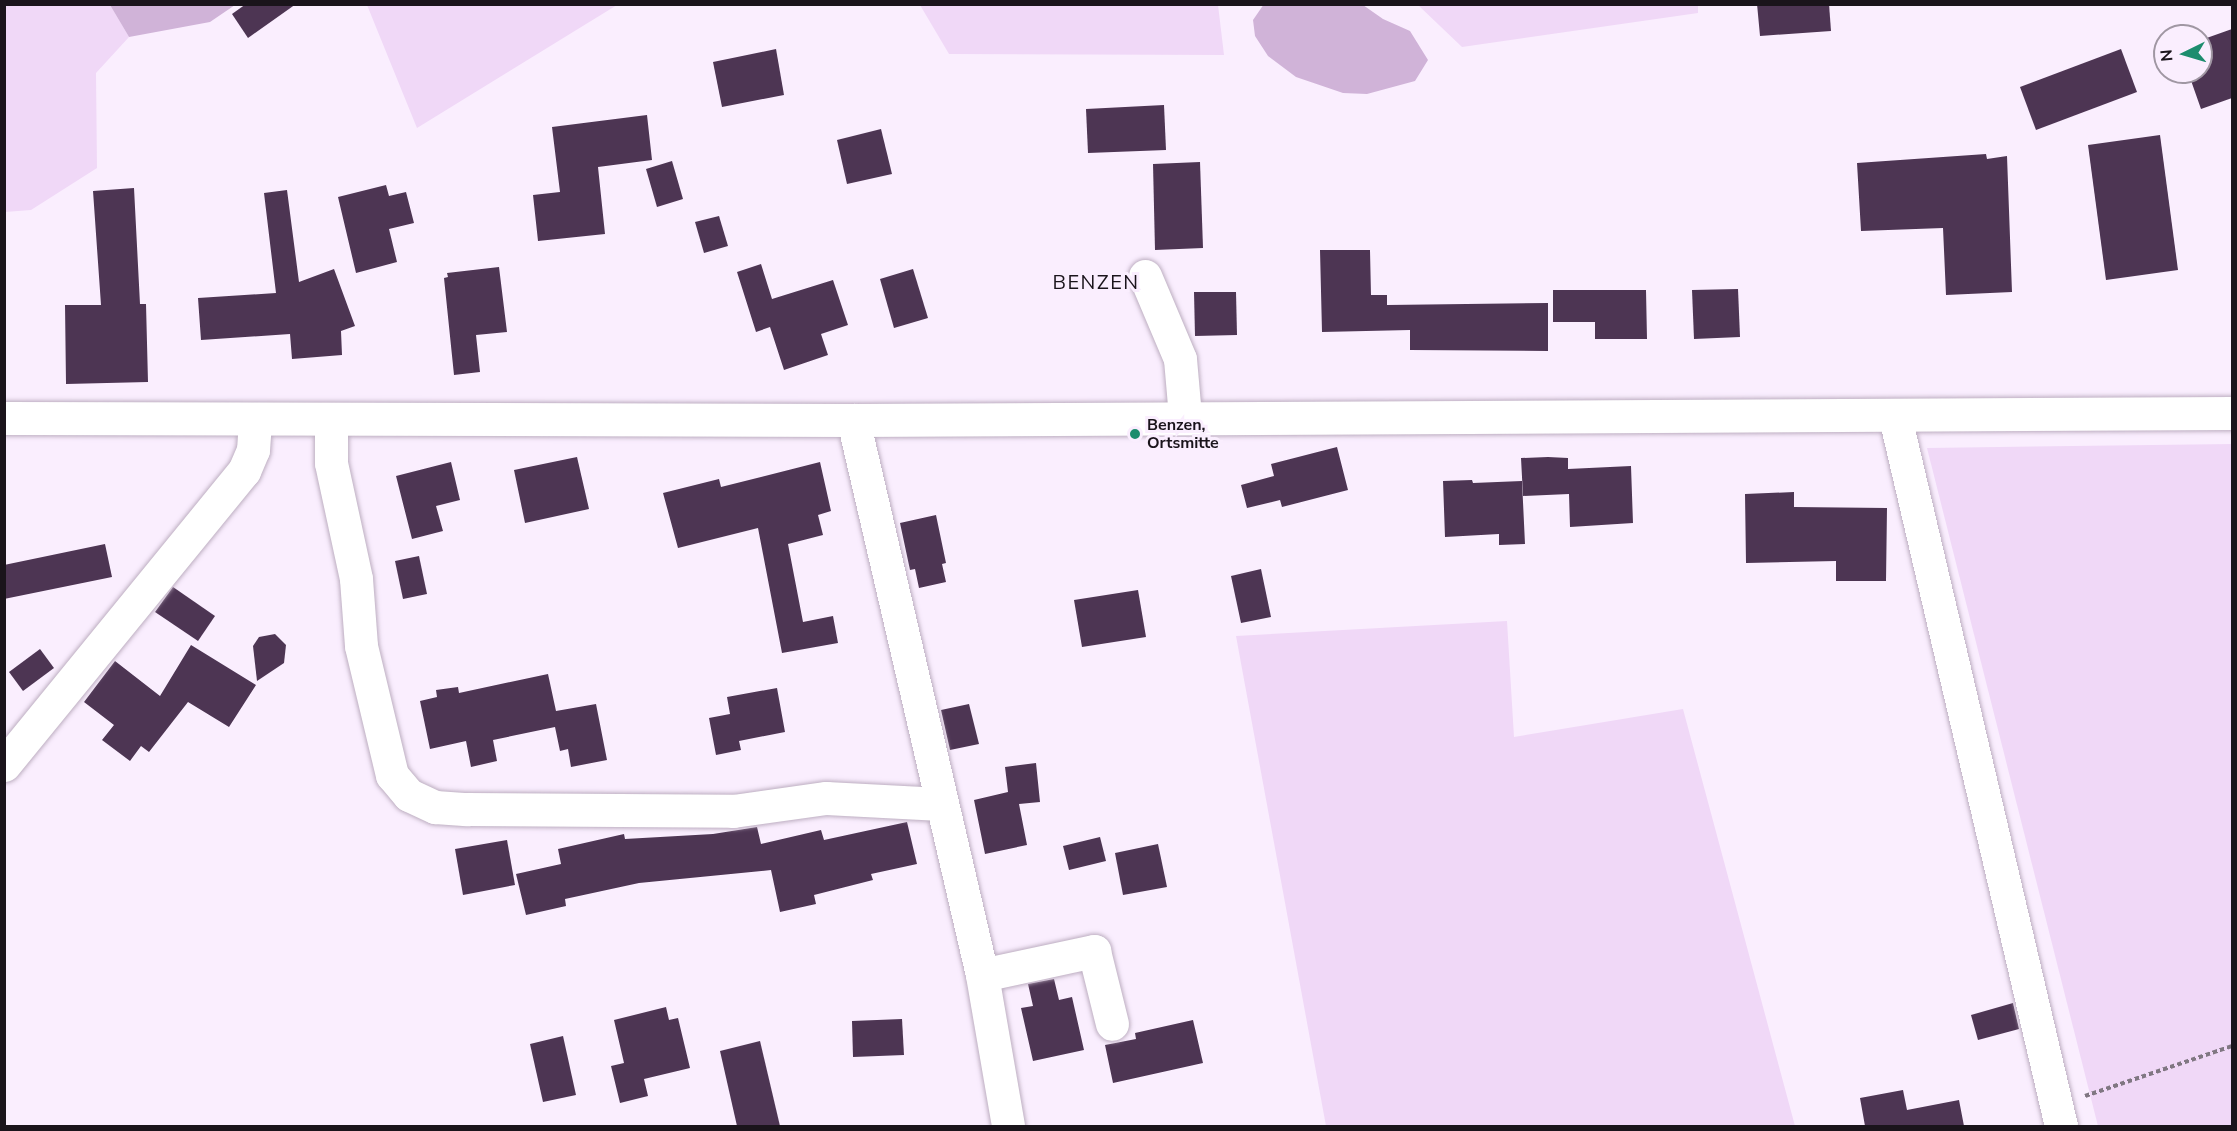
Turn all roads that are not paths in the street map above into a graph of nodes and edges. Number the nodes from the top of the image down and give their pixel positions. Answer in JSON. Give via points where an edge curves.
{"nodes":[{"id":1,"x":1145,"y":276,"type":"dead end"},
{"id":2,"x":2232,"y":413,"type":"edge"},
{"id":3,"x":1185,"y":416,"type":"junction"},
{"id":4,"x":1895,"y":417,"type":"junction"},
{"id":5,"x":4,"y":418,"type":"edge"},
{"id":6,"x":331,"y":420,"type":"junction"},
{"id":7,"x":853,"y":420,"type":"junction"},
{"id":8,"x":255,"y":421,"type":"junction"},
{"id":9,"x":4,"y":765,"type":"edge"},
{"id":10,"x":941,"y":804,"type":"junction"},
{"id":11,"x":982,"y":975,"type":"junction"},
{"id":12,"x":1112,"y":1024,"type":"dead end"},
{"id":13,"x":2058,"y":1116,"type":"edge"},
{"id":14,"x":1008,"y":1126,"type":"edge"}],
"edges":[{"from":1,"to":3,"type":"street","via":[[1180,360]]},
{"from":2,"to":4,"type":"street"},
{"from":3,"to":4,"type":"street"},
{"from":3,"to":7,"type":"street"},
{"from":4,"to":13,"type":"street"},
{"from":5,"to":8,"type":"street"},
{"from":6,"to":7,"type":"street"},
{"from":6,"to":8,"type":"street"},
{"from":6,"to":10,"type":"street","via":[[331,463],[356,579],[361,646],[392,775],[409,795],[435,807],[467,809],[733,811],[826,798]]},
{"from":7,"to":10,"type":"street"},
{"from":8,"to":9,"type":"street","via":[[253,450],[244,471]]},
{"from":10,"to":11,"type":"street"},
{"from":11,"to":12,"type":"street","via":[[1094,951]]},
{"from":11,"to":14,"type":"street"}]}
